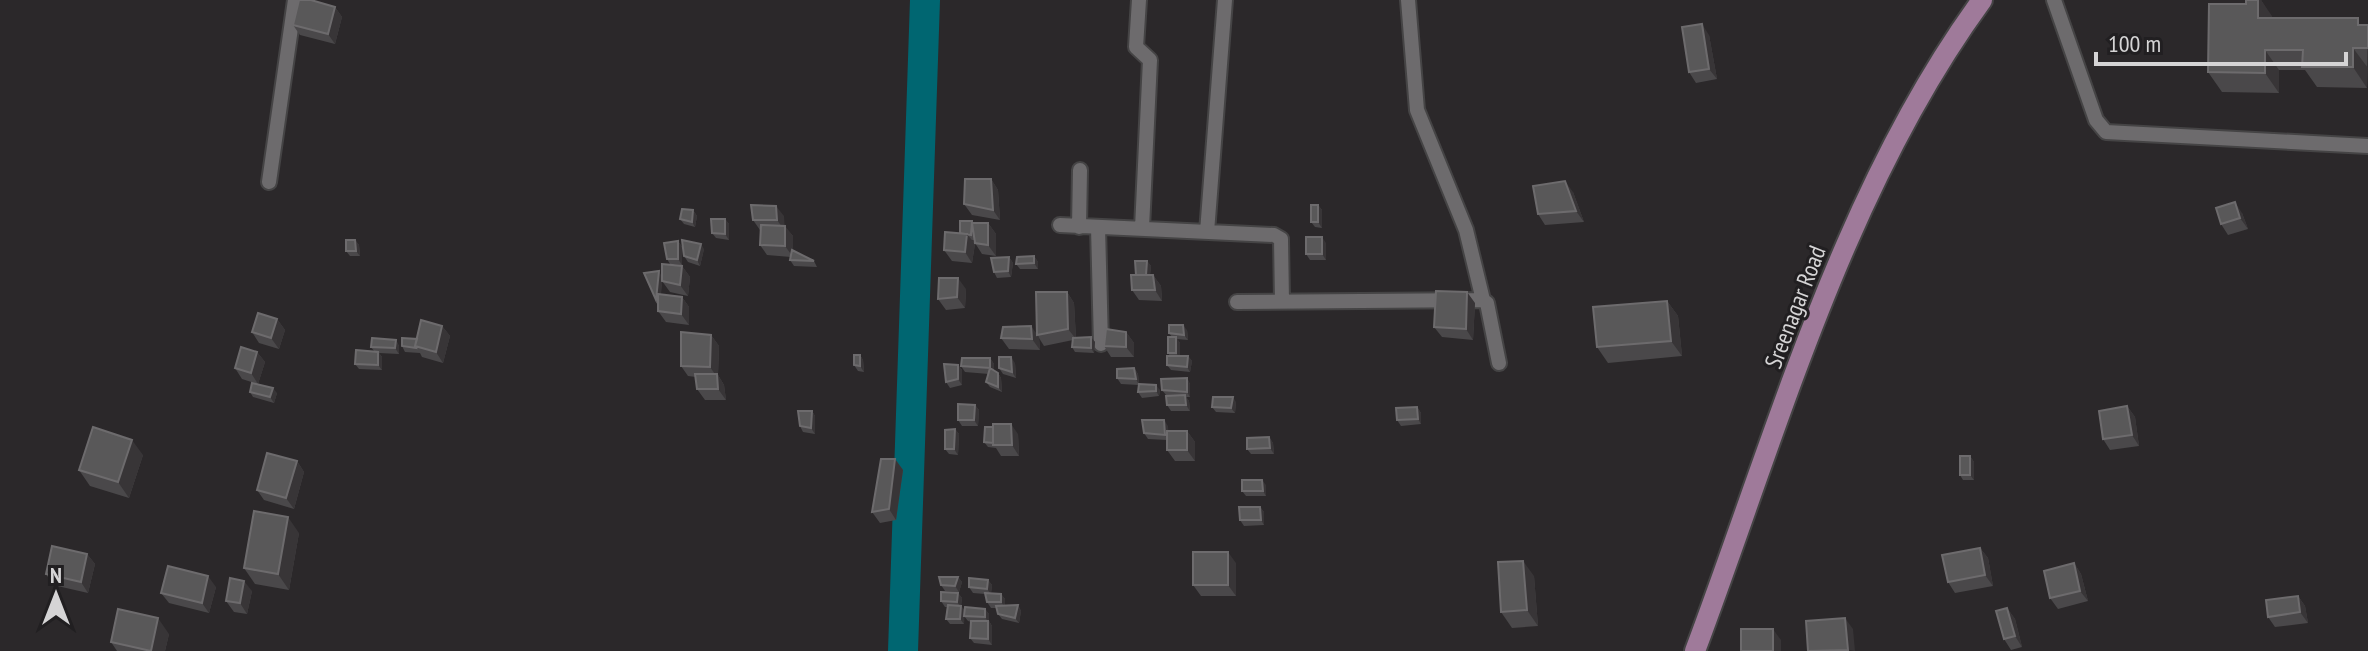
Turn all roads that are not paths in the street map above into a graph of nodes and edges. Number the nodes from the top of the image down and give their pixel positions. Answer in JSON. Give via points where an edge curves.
{"nodes":[{"id":1,"x":295,"y":0,"type":"edge"},
{"id":2,"x":1139,"y":0,"type":"edge"},
{"id":3,"x":1225,"y":0,"type":"edge"},
{"id":4,"x":1408,"y":0,"type":"edge"},
{"id":5,"x":1982,"y":0,"type":"edge"},
{"id":6,"x":2054,"y":0,"type":"edge"},
{"id":7,"x":2368,"y":146,"type":"edge"},
{"id":8,"x":1080,"y":170,"type":"dead end"},
{"id":9,"x":269,"y":182,"type":"dead end"},
{"id":10,"x":1060,"y":225,"type":"dead end"},
{"id":11,"x":1079,"y":227,"type":"junction"},
{"id":12,"x":1098,"y":227,"type":"junction"},
{"id":13,"x":1142,"y":228,"type":"junction"},
{"id":14,"x":1207,"y":232,"type":"junction"},
{"id":15,"x":1483,"y":300,"type":"junction"},
{"id":16,"x":1282,"y":301,"type":"junction"},
{"id":17,"x":1237,"y":302,"type":"dead end"},
{"id":18,"x":1101,"y":344,"type":"edge"},
{"id":19,"x":1499,"y":363,"type":"dead end"},
{"id":20,"x":1695,"y":651,"type":"edge"}],
"edges":[{"from":1,"to":9,"type":"street"},
{"from":2,"to":13,"type":"street","via":[[1136,47],[1150,60]]},
{"from":3,"to":14,"type":"street"},
{"from":4,"to":15,"type":"street","via":[[1417,110],[1466,230]]},
{"from":5,"to":20,"type":"main road","name":"Sreenagar Road","via":[[1915,101],[1844,250]]},
{"from":6,"to":7,"type":"street","via":[[2096,120],[2106,132]]},
{"from":8,"to":11,"type":"street"},
{"from":10,"to":11,"type":"street"},
{"from":11,"to":12,"type":"street"},
{"from":12,"to":13,"type":"street"},
{"from":12,"to":18,"type":"street"},
{"from":13,"to":14,"type":"street"},
{"from":14,"to":16,"type":"street","via":[[1281,239]]},
{"from":15,"to":16,"type":"street"},
{"from":15,"to":19,"type":"street"},
{"from":16,"to":17,"type":"street"}]}
